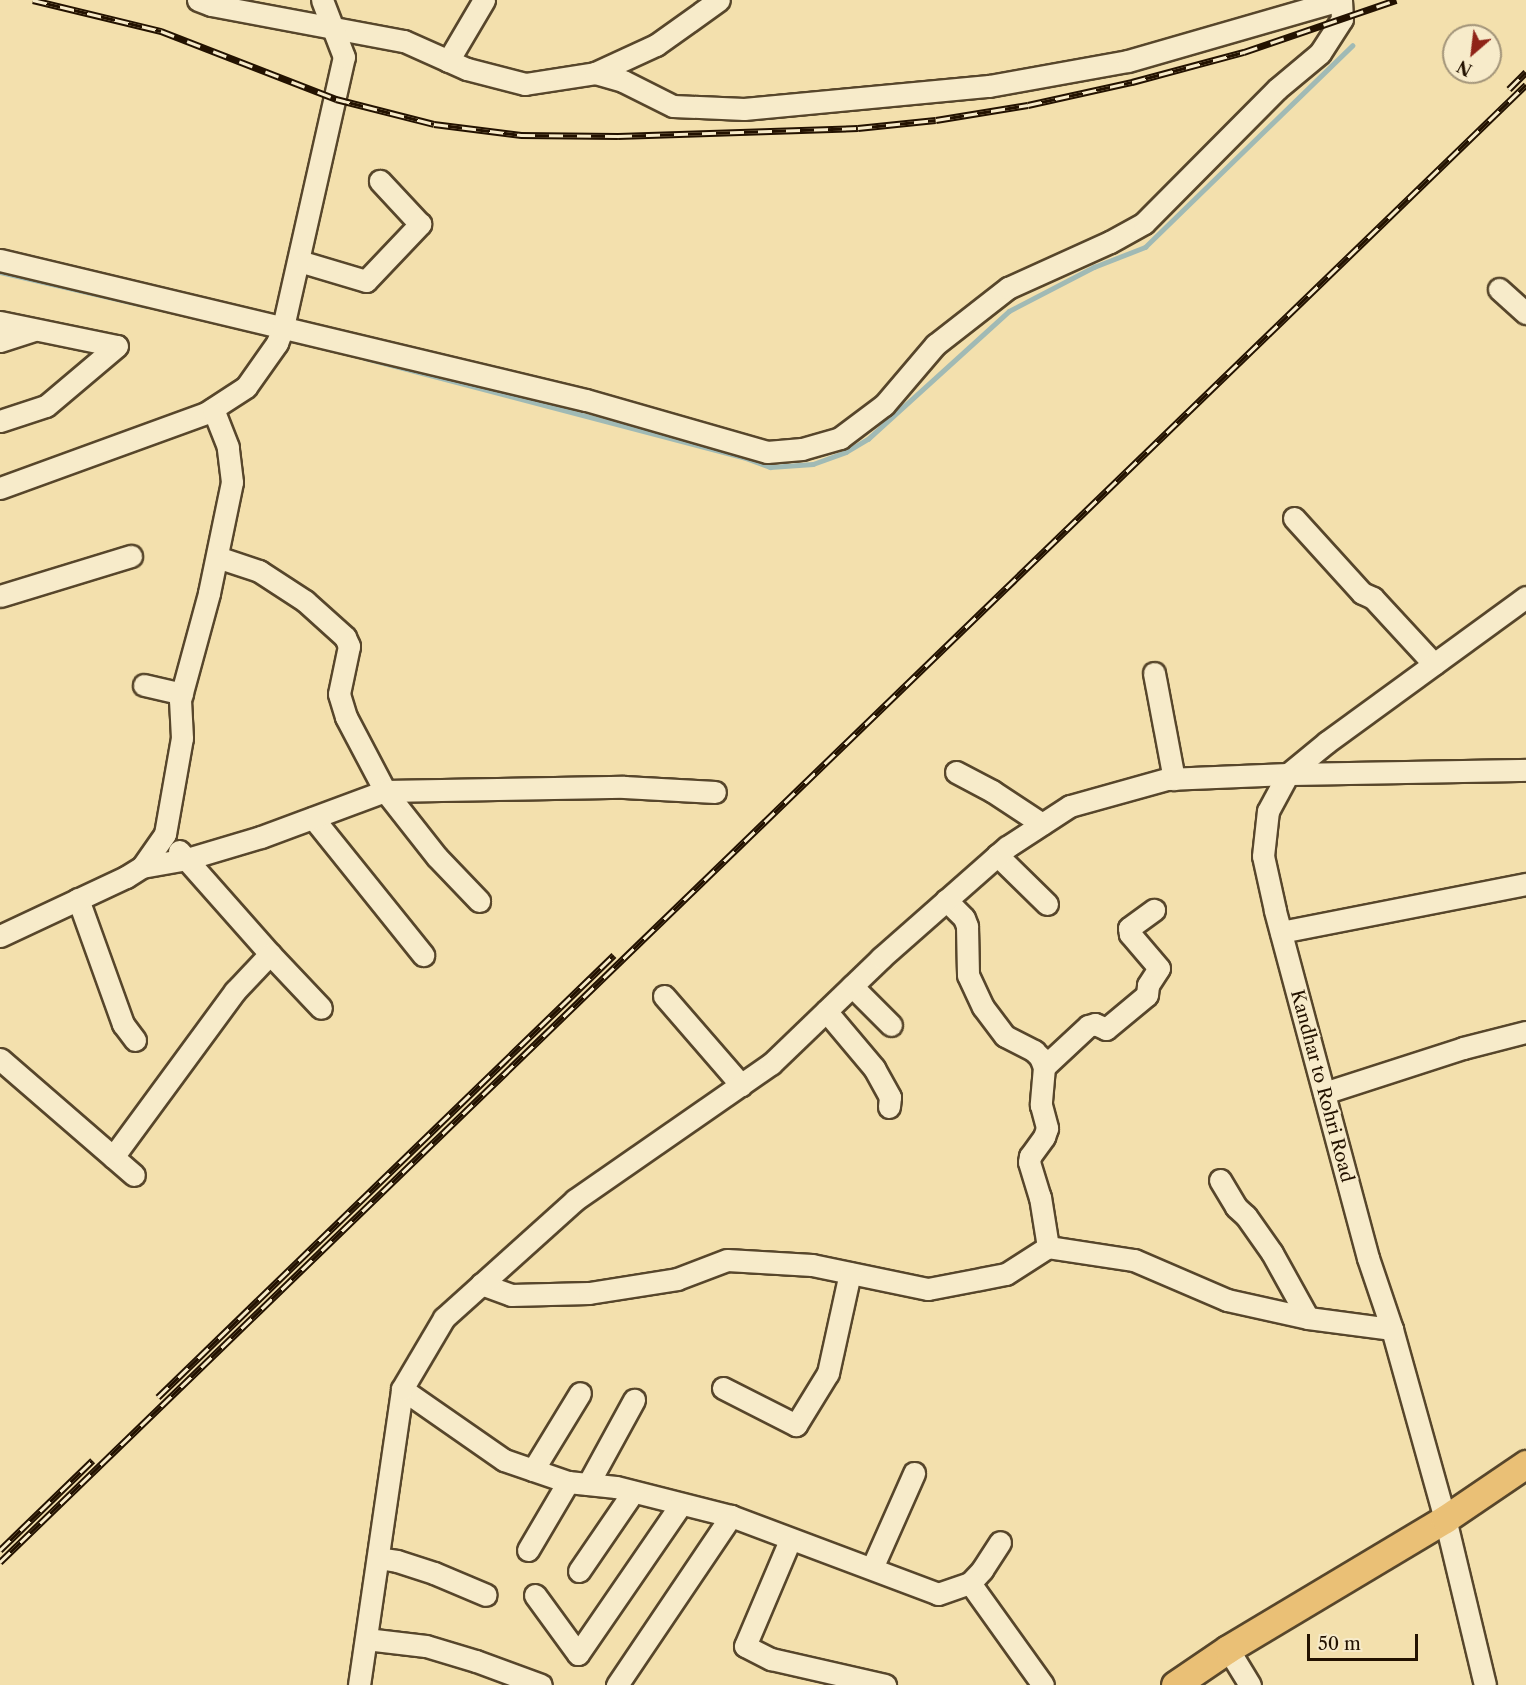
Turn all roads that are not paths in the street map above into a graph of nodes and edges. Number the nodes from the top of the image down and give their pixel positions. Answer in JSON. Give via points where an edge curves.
{"nodes":[{"id":1,"x":198,"y":0,"type":"edge"},
{"id":2,"x":322,"y":0,"type":"edge"},
{"id":3,"x":483,"y":0,"type":"edge"},
{"id":4,"x":719,"y":0,"type":"edge"},
{"id":5,"x":1340,"y":0,"type":"edge"},
{"id":6,"x":331,"y":27,"type":"junction"},
{"id":7,"x":448,"y":61,"type":"junction"},
{"id":8,"x":595,"y":74,"type":"junction"},
{"id":9,"x":380,"y":181,"type":"dead end"},
{"id":10,"x":0,"y":260,"type":"edge"},
{"id":11,"x":298,"y":261,"type":"junction"},
{"id":12,"x":1499,"y":289,"type":"dead end"},
{"id":13,"x":1526,"y":313,"type":"edge"},
{"id":14,"x":0,"y":322,"type":"edge"},
{"id":15,"x":36,"y":329,"type":"junction"},
{"id":16,"x":281,"y":334,"type":"junction"},
{"id":17,"x":0,"y":341,"type":"edge"},
{"id":18,"x":213,"y":409,"type":"junction"},
{"id":19,"x":0,"y":421,"type":"edge"},
{"id":20,"x":0,"y":488,"type":"edge"},
{"id":21,"x":1294,"y":518,"type":"dead end"},
{"id":22,"x":130,"y":556,"type":"dead end"},
{"id":23,"x":217,"y":556,"type":"junction"},
{"id":24,"x":0,"y":596,"type":"edge"},
{"id":25,"x":1526,"y":597,"type":"edge"},
{"id":26,"x":1434,"y":664,"type":"junction"},
{"id":27,"x":1154,"y":673,"type":"dead end"},
{"id":28,"x":144,"y":685,"type":"dead end"},
{"id":29,"x":182,"y":694,"type":"junction"},
{"id":30,"x":1526,"y":770,"type":"edge"},
{"id":31,"x":956,"y":772,"type":"dead end"},
{"id":32,"x":1288,"y":774,"type":"junction"},
{"id":33,"x":1174,"y":779,"type":"junction"},
{"id":34,"x":385,"y":791,"type":"junction"},
{"id":35,"x":715,"y":792,"type":"dead end"},
{"id":36,"x":313,"y":818,"type":"junction"},
{"id":37,"x":1042,"y":824,"type":"junction"},
{"id":38,"x":165,"y":834,"type":"junction"},
{"id":39,"x":997,"y":855,"type":"junction"},
{"id":40,"x":186,"y":859,"type":"junction"},
{"id":41,"x":142,"y":867,"type":"junction"},
{"id":42,"x":1526,"y":884,"type":"edge"},
{"id":43,"x":78,"y":899,"type":"junction"},
{"id":44,"x":946,"y":900,"type":"junction"},
{"id":45,"x":479,"y":901,"type":"dead end"},
{"id":46,"x":1047,"y":904,"type":"dead end"},
{"id":47,"x":1154,"y":909,"type":"dead end"},
{"id":48,"x":1281,"y":932,"type":"junction"},
{"id":49,"x":0,"y":936,"type":"edge"},
{"id":50,"x":270,"y":954,"type":"junction"},
{"id":51,"x":423,"y":954,"type":"dead end"},
{"id":52,"x":852,"y":986,"type":"junction"},
{"id":53,"x":664,"y":996,"type":"dead end"},
{"id":54,"x":321,"y":1008,"type":"dead end"},
{"id":55,"x":826,"y":1011,"type":"junction"},
{"id":56,"x":891,"y":1025,"type":"dead end"},
{"id":57,"x":1526,"y":1032,"type":"edge"},
{"id":58,"x":135,"y":1040,"type":"dead end"},
{"id":59,"x":0,"y":1059,"type":"edge"},
{"id":60,"x":1044,"y":1067,"type":"junction"},
{"id":61,"x":741,"y":1084,"type":"junction"},
{"id":62,"x":1324,"y":1093,"type":"junction"},
{"id":63,"x":889,"y":1107,"type":"dead end"},
{"id":64,"x":113,"y":1157,"type":"junction"},
{"id":65,"x":134,"y":1175,"type":"dead end"},
{"id":66,"x":1220,"y":1180,"type":"dead end"},
{"id":67,"x":1048,"y":1247,"type":"junction"},
{"id":68,"x":850,"y":1273,"type":"junction"},
{"id":69,"x":481,"y":1284,"type":"junction"},
{"id":70,"x":1308,"y":1318,"type":"junction"},
{"id":71,"x":1392,"y":1329,"type":"junction"},
{"id":72,"x":723,"y":1388,"type":"dead end"},
{"id":73,"x":402,"y":1389,"type":"junction"},
{"id":74,"x":580,"y":1393,"type":"dead end"},
{"id":75,"x":634,"y":1400,"type":"dead end"},
{"id":76,"x":1526,"y":1464,"type":"edge"},
{"id":77,"x":533,"y":1470,"type":"junction"},
{"id":78,"x":914,"y":1473,"type":"dead end"},
{"id":79,"x":578,"y":1483,"type":"junction"},
{"id":80,"x":633,"y":1492,"type":"junction"},
{"id":81,"x":681,"y":1504,"type":"junction"},
{"id":82,"x":731,"y":1516,"type":"junction"},
{"id":83,"x":1445,"y":1519,"type":"junction"},
{"id":84,"x":790,"y":1540,"type":"junction"},
{"id":85,"x":1000,"y":1542,"type":"dead end"},
{"id":86,"x":528,"y":1550,"type":"dead end"},
{"id":87,"x":378,"y":1558,"type":"junction"},
{"id":88,"x":872,"y":1568,"type":"junction"},
{"id":89,"x":579,"y":1571,"type":"dead end"},
{"id":90,"x":970,"y":1583,"type":"junction"},
{"id":91,"x":486,"y":1595,"type":"dead end"},
{"id":92,"x":535,"y":1595,"type":"dead end"},
{"id":93,"x":366,"y":1639,"type":"junction"},
{"id":94,"x":1228,"y":1649,"type":"junction"},
{"id":95,"x":532,"y":1683,"type":"edge"},
{"id":96,"x":359,"y":1685,"type":"edge"},
{"id":97,"x":617,"y":1685,"type":"edge"},
{"id":98,"x":885,"y":1685,"type":"edge"},
{"id":99,"x":1043,"y":1685,"type":"edge"},
{"id":100,"x":1175,"y":1685,"type":"edge"},
{"id":101,"x":1250,"y":1685,"type":"edge"},
{"id":102,"x":1485,"y":1685,"type":"edge"}],
"edges":[{"from":1,"to":6,"type":"street"},
{"from":2,"to":6,"type":"street"},
{"from":3,"to":7,"type":"street"},
{"from":4,"to":8,"type":"street","via":[[656,45]]},
{"from":5,"to":8,"type":"street","via":[[1128,61],[989,86],[744,109],[673,106],[623,81]]},
{"from":5,"to":16,"type":"street","via":[[1342,19],[1320,53],[1276,89],[1144,223],[1008,288],[935,345],[884,405],[831,441],[802,449],[766,452],[586,400]]},
{"from":6,"to":7,"type":"street","via":[[404,41]]},
{"from":6,"to":11,"type":"street","via":[[344,57]]},
{"from":7,"to":8,"type":"street","via":[[525,84]]},
{"from":9,"to":11,"type":"street","via":[[420,224],[366,281]]},
{"from":10,"to":16,"type":"street"},
{"from":11,"to":16,"type":"street"},
{"from":12,"to":13,"type":"street"},
{"from":14,"to":15,"type":"street"},
{"from":15,"to":17,"type":"street"},
{"from":15,"to":19,"type":"street","via":[[117,346],[46,406]]},
{"from":16,"to":18,"type":"street","via":[[246,387]]},
{"from":18,"to":20,"type":"street"},
{"from":18,"to":23,"type":"street","via":[[228,447],[232,482]]},
{"from":21,"to":26,"type":"street"},
{"from":22,"to":24,"type":"street"},
{"from":23,"to":29,"type":"street"},
{"from":23,"to":34,"type":"street","via":[[258,572],[305,600],[345,637],[349,646],[339,694],[346,717]]},
{"from":25,"to":26,"type":"street","name":"Kandhar to Rohri Road"},
{"from":26,"to":32,"type":"street","name":"Kandhar to Rohri Road"},
{"from":27,"to":33,"type":"street"},
{"from":28,"to":29,"type":"street"},
{"from":29,"to":38,"type":"street","via":[[182,738]]},
{"from":30,"to":32,"type":"street"},
{"from":31,"to":37,"type":"street"},
{"from":32,"to":33,"type":"street"},
{"from":32,"to":48,"type":"street","name":"Kandhar to Rohri Road","via":[[1268,811],[1263,856]]},
{"from":33,"to":37,"type":"street","via":[[1070,806]]},
{"from":34,"to":35,"type":"street","via":[[624,787]]},
{"from":34,"to":36,"type":"street"},
{"from":34,"to":45,"type":"street","via":[[437,857]]},
{"from":36,"to":40,"type":"street"},
{"from":36,"to":51,"type":"street"},
{"from":37,"to":39,"type":"street"},
{"from":38,"to":40,"type":"street"},
{"from":38,"to":41,"type":"street"},
{"from":39,"to":44,"type":"street"},
{"from":39,"to":46,"type":"street"},
{"from":40,"to":41,"type":"street"},
{"from":40,"to":50,"type":"street"},
{"from":41,"to":43,"type":"street"},
{"from":42,"to":48,"type":"street"},
{"from":43,"to":49,"type":"street"},
{"from":43,"to":58,"type":"street","via":[[123,1024]]},
{"from":44,"to":52,"type":"street"},
{"from":44,"to":60,"type":"street","via":[[967,926],[968,975],[983,1007],[1005,1036],[1040,1057]]},
{"from":47,"to":60,"type":"street","via":[[1130,928],[1130,934],[1159,968],[1147,994],[1106,1029],[1095,1024],[1088,1026]]},
{"from":48,"to":62,"type":"street","name":"Kandhar to Rohri Road"},
{"from":50,"to":54,"type":"street"},
{"from":50,"to":64,"type":"street","via":[[235,991]]},
{"from":52,"to":55,"type":"street"},
{"from":52,"to":56,"type":"street"},
{"from":53,"to":61,"type":"street"},
{"from":55,"to":61,"type":"street","via":[[771,1064]]},
{"from":55,"to":63,"type":"street","via":[[874,1068],[890,1097]]},
{"from":57,"to":62,"type":"street"},
{"from":59,"to":64,"type":"street"},
{"from":60,"to":67,"type":"street","via":[[1041,1105],[1047,1128],[1029,1162],[1040,1197]]},
{"from":61,"to":69,"type":"street","via":[[575,1200]]},
{"from":62,"to":71,"type":"street","name":"Kandhar to Rohri Road","via":[[1368,1258]]},
{"from":64,"to":65,"type":"street"},
{"from":66,"to":70,"type":"street","via":[[1272,1253]]},
{"from":67,"to":68,"type":"street","via":[[1006,1274],[928,1289]]},
{"from":67,"to":70,"type":"street","via":[[1134,1260],[1227,1300]]},
{"from":68,"to":69,"type":"street","via":[[812,1265],[727,1260],[677,1279],[589,1293],[511,1295]]},
{"from":68,"to":72,"type":"street","via":[[828,1373],[795,1425]]},
{"from":69,"to":73,"type":"street","via":[[444,1318]]},
{"from":70,"to":71,"type":"street"},
{"from":71,"to":83,"type":"street","name":"Kandhar to Rohri Road"},
{"from":73,"to":77,"type":"street","via":[[504,1460]]},
{"from":73,"to":87,"type":"street"},
{"from":74,"to":77,"type":"street"},
{"from":75,"to":79,"type":"street"},
{"from":76,"to":83,"type":"main road"},
{"from":77,"to":79,"type":"street"},
{"from":78,"to":88,"type":"street"},
{"from":79,"to":80,"type":"street"},
{"from":79,"to":86,"type":"street"},
{"from":80,"to":81,"type":"street"},
{"from":80,"to":89,"type":"street"},
{"from":81,"to":82,"type":"street"},
{"from":81,"to":92,"type":"street","via":[[578,1654]]},
{"from":82,"to":84,"type":"street"},
{"from":82,"to":97,"type":"street"},
{"from":83,"to":94,"type":"main road"},
{"from":83,"to":102,"type":"street","name":"Kandhar to Rohri Road"},
{"from":84,"to":88,"type":"street"},
{"from":84,"to":98,"type":"street","via":[[745,1646],[771,1659]]},
{"from":85,"to":90,"type":"street"},
{"from":87,"to":91,"type":"street","via":[[434,1573]]},
{"from":87,"to":93,"type":"street"},
{"from":88,"to":90,"type":"street","via":[[938,1594]]},
{"from":90,"to":99,"type":"street"},
{"from":93,"to":95,"type":"street","via":[[426,1646]]},
{"from":93,"to":96,"type":"street"},
{"from":94,"to":100,"type":"main road"},
{"from":94,"to":101,"type":"street"}]}
